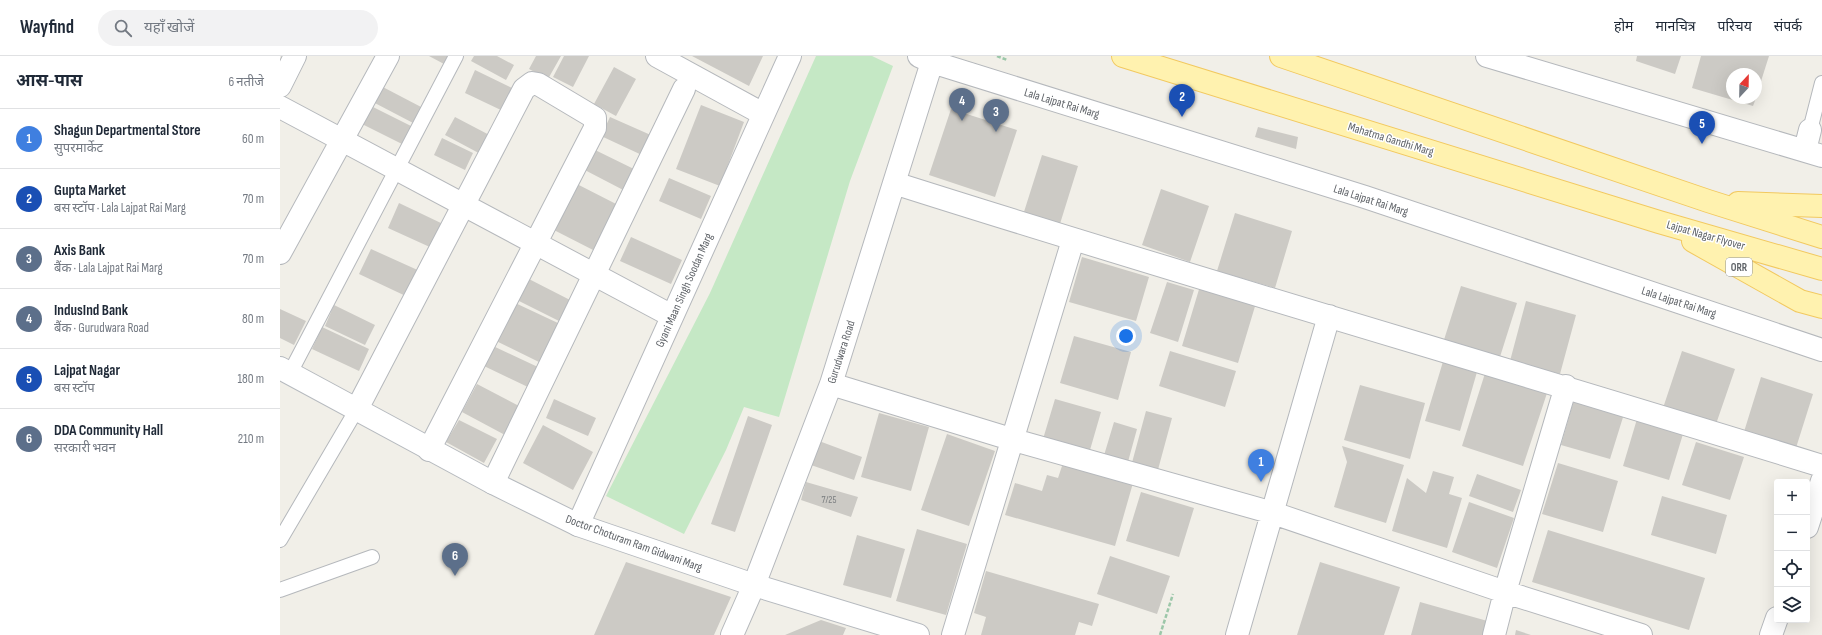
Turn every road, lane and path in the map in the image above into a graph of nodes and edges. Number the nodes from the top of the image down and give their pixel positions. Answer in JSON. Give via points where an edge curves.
{"nodes":[{"id":1,"x":295,"y":56,"type":"edge"},
{"id":2,"x":388,"y":56,"type":"edge"},
{"id":3,"x":456,"y":56,"type":"edge"},
{"id":4,"x":657,"y":56,"type":"edge"},
{"id":5,"x":790,"y":56,"type":"edge"},
{"id":6,"x":997,"y":56,"type":"edge"},
{"id":7,"x":1123,"y":56,"type":"edge"},
{"id":8,"x":1281,"y":56,"type":"edge"},
{"id":9,"x":1487,"y":56,"type":"edge"},
{"id":10,"x":926,"y":59,"type":"edge"},
{"id":11,"x":1007,"y":60,"type":"dead end"},
{"id":12,"x":1822,"y":83,"type":"edge"},
{"id":13,"x":280,"y":86,"type":"edge"},
{"id":14,"x":684,"y":89,"type":"dead end"},
{"id":15,"x":280,"y":107,"type":"edge"},
{"id":16,"x":763,"y":114,"type":"junction"},
{"id":17,"x":342,"y":140,"type":"junction"},
{"id":18,"x":1812,"y":146,"type":"edge"},
{"id":19,"x":397,"y":169,"type":"junction"},
{"id":20,"x":894,"y":183,"type":"junction"},
{"id":21,"x":1708,"y":202,"type":"junction"},
{"id":22,"x":464,"y":205,"type":"junction"},
{"id":23,"x":1822,"y":206,"type":"edge"},
{"id":24,"x":1659,"y":222,"type":"junction"},
{"id":25,"x":1822,"y":237,"type":"edge"},
{"id":26,"x":1074,"y":240,"type":"junction"},
{"id":27,"x":536,"y":244,"type":"junction"},
{"id":28,"x":280,"y":253,"type":"edge"},
{"id":29,"x":1822,"y":269,"type":"edge"},
{"id":30,"x":594,"y":275,"type":"junction"},
{"id":31,"x":1822,"y":307,"type":"edge"},
{"id":32,"x":672,"y":316,"type":"junction"},
{"id":33,"x":1329,"y":316,"type":"junction"},
{"id":34,"x":1822,"y":350,"type":"edge"},
{"id":35,"x":285,"y":371,"type":"edge"},
{"id":36,"x":831,"y":384,"type":"junction"},
{"id":37,"x":1566,"y":386,"type":"junction"},
{"id":38,"x":357,"y":409,"type":"junction"},
{"id":39,"x":1014,"y":440,"type":"junction"},
{"id":40,"x":429,"y":450,"type":"junction"},
{"id":41,"x":1822,"y":466,"type":"edge"},
{"id":42,"x":1822,"y":481,"type":"edge"},
{"id":43,"x":493,"y":483,"type":"junction"},
{"id":44,"x":1273,"y":513,"type":"junction"},
{"id":45,"x":1810,"y":518,"type":"edge"},
{"id":46,"x":578,"y":525,"type":"junction"},
{"id":47,"x":280,"y":540,"type":"edge"},
{"id":48,"x":372,"y":557,"type":"dead end"},
{"id":49,"x":754,"y":585,"type":"junction"},
{"id":50,"x":280,"y":590,"type":"edge"},
{"id":51,"x":1505,"y":592,"type":"junction"},
{"id":52,"x":1173,"y":594,"type":"dead end"},
{"id":53,"x":1775,"y":623,"type":"edge"},
{"id":54,"x":914,"y":634,"type":"edge"},
{"id":55,"x":732,"y":635,"type":"edge"},
{"id":56,"x":953,"y":635,"type":"edge"},
{"id":57,"x":1160,"y":635,"type":"edge"},
{"id":58,"x":1237,"y":635,"type":"edge"},
{"id":59,"x":1494,"y":635,"type":"edge"},
{"id":60,"x":1641,"y":635,"type":"edge"},
{"id":61,"x":1771,"y":635,"type":"edge"}],
"edges":[{"from":1,"to":13,"type":"street"},
{"from":2,"to":17,"type":"street"},
{"from":3,"to":19,"type":"lane"},
{"from":4,"to":16,"type":"street"},
{"from":5,"to":16,"type":"street","name":"Gyani Maan Singh Soodan Marg"},
{"from":6,"to":11,"type":"path"},
{"from":7,"to":24,"type":"main road","name":"Mahatma Gandhi Marg"},
{"from":8,"to":21,"type":"main road"},
{"from":9,"to":18,"type":"street"},
{"from":10,"to":20,"type":"street","name":"Gurudwara Road"},
{"from":10,"to":34,"type":"street","name":"Lala Lajpat Rai Marg","via":[[1365,197]]},
{"from":12,"to":18,"type":"lane"},
{"from":14,"to":30,"type":"street"},
{"from":15,"to":17,"type":"street"},
{"from":16,"to":32,"type":"street","name":"Gyani Maan Singh Soodan Marg"},
{"from":17,"to":19,"type":"street"},
{"from":17,"to":28,"type":"street"},
{"from":19,"to":22,"type":"street"},
{"from":19,"to":35,"type":"lane"},
{"from":20,"to":26,"type":"street"},
{"from":20,"to":36,"type":"street","name":"Gurudwara Road"},
{"from":21,"to":23,"type":"main road"},
{"from":21,"to":25,"type":"main road"},
{"from":22,"to":27,"type":"street"},
{"from":22,"to":27,"type":"street","via":[[524,89],[532,83],[538,84],[590,114],[596,122]]},
{"from":22,"to":38,"type":"street"},
{"from":24,"to":29,"type":"main road","name":"Lajpat Nagar Flyover"},
{"from":24,"to":31,"type":"main road","number":"ORR","via":[[1800,301]]},
{"from":26,"to":33,"type":"street"},
{"from":26,"to":39,"type":"street"},
{"from":27,"to":30,"type":"street"},
{"from":27,"to":40,"type":"street"},
{"from":30,"to":32,"type":"street"},
{"from":30,"to":43,"type":"street"},
{"from":32,"to":46,"type":"street","name":"Gyani Maan Singh Soodan Marg"},
{"from":33,"to":37,"type":"street"},
{"from":33,"to":44,"type":"street"},
{"from":35,"to":38,"type":"street","name":"Doctor Choturam Ram Gidwani Marg"},
{"from":36,"to":39,"type":"street"},
{"from":36,"to":49,"type":"street","name":"Gurudwara Road"},
{"from":37,"to":41,"type":"street"},
{"from":37,"to":51,"type":"street"},
{"from":38,"to":40,"type":"street","name":"Doctor Choturam Ram Gidwani Marg"},
{"from":38,"to":47,"type":"lane"},
{"from":39,"to":44,"type":"street"},
{"from":39,"to":56,"type":"street"},
{"from":40,"to":43,"type":"street","name":"Doctor Choturam Ram Gidwani Marg"},
{"from":42,"to":45,"type":"street"},
{"from":43,"to":46,"type":"street","name":"Doctor Choturam Ram Gidwani Marg"},
{"from":44,"to":51,"type":"street"},
{"from":44,"to":58,"type":"street"},
{"from":46,"to":49,"type":"street","name":"Doctor Choturam Ram Gidwani Marg"},
{"from":48,"to":50,"type":"lane"},
{"from":49,"to":54,"type":"street","name":"Doctor Choturam Ram Gidwani Marg"},
{"from":49,"to":55,"type":"street","name":"Gurudwara Road"},
{"from":51,"to":59,"type":"street"},
{"from":51,"to":60,"type":"street"},
{"from":52,"to":57,"type":"path"},
{"from":53,"to":61,"type":"street"}]}
